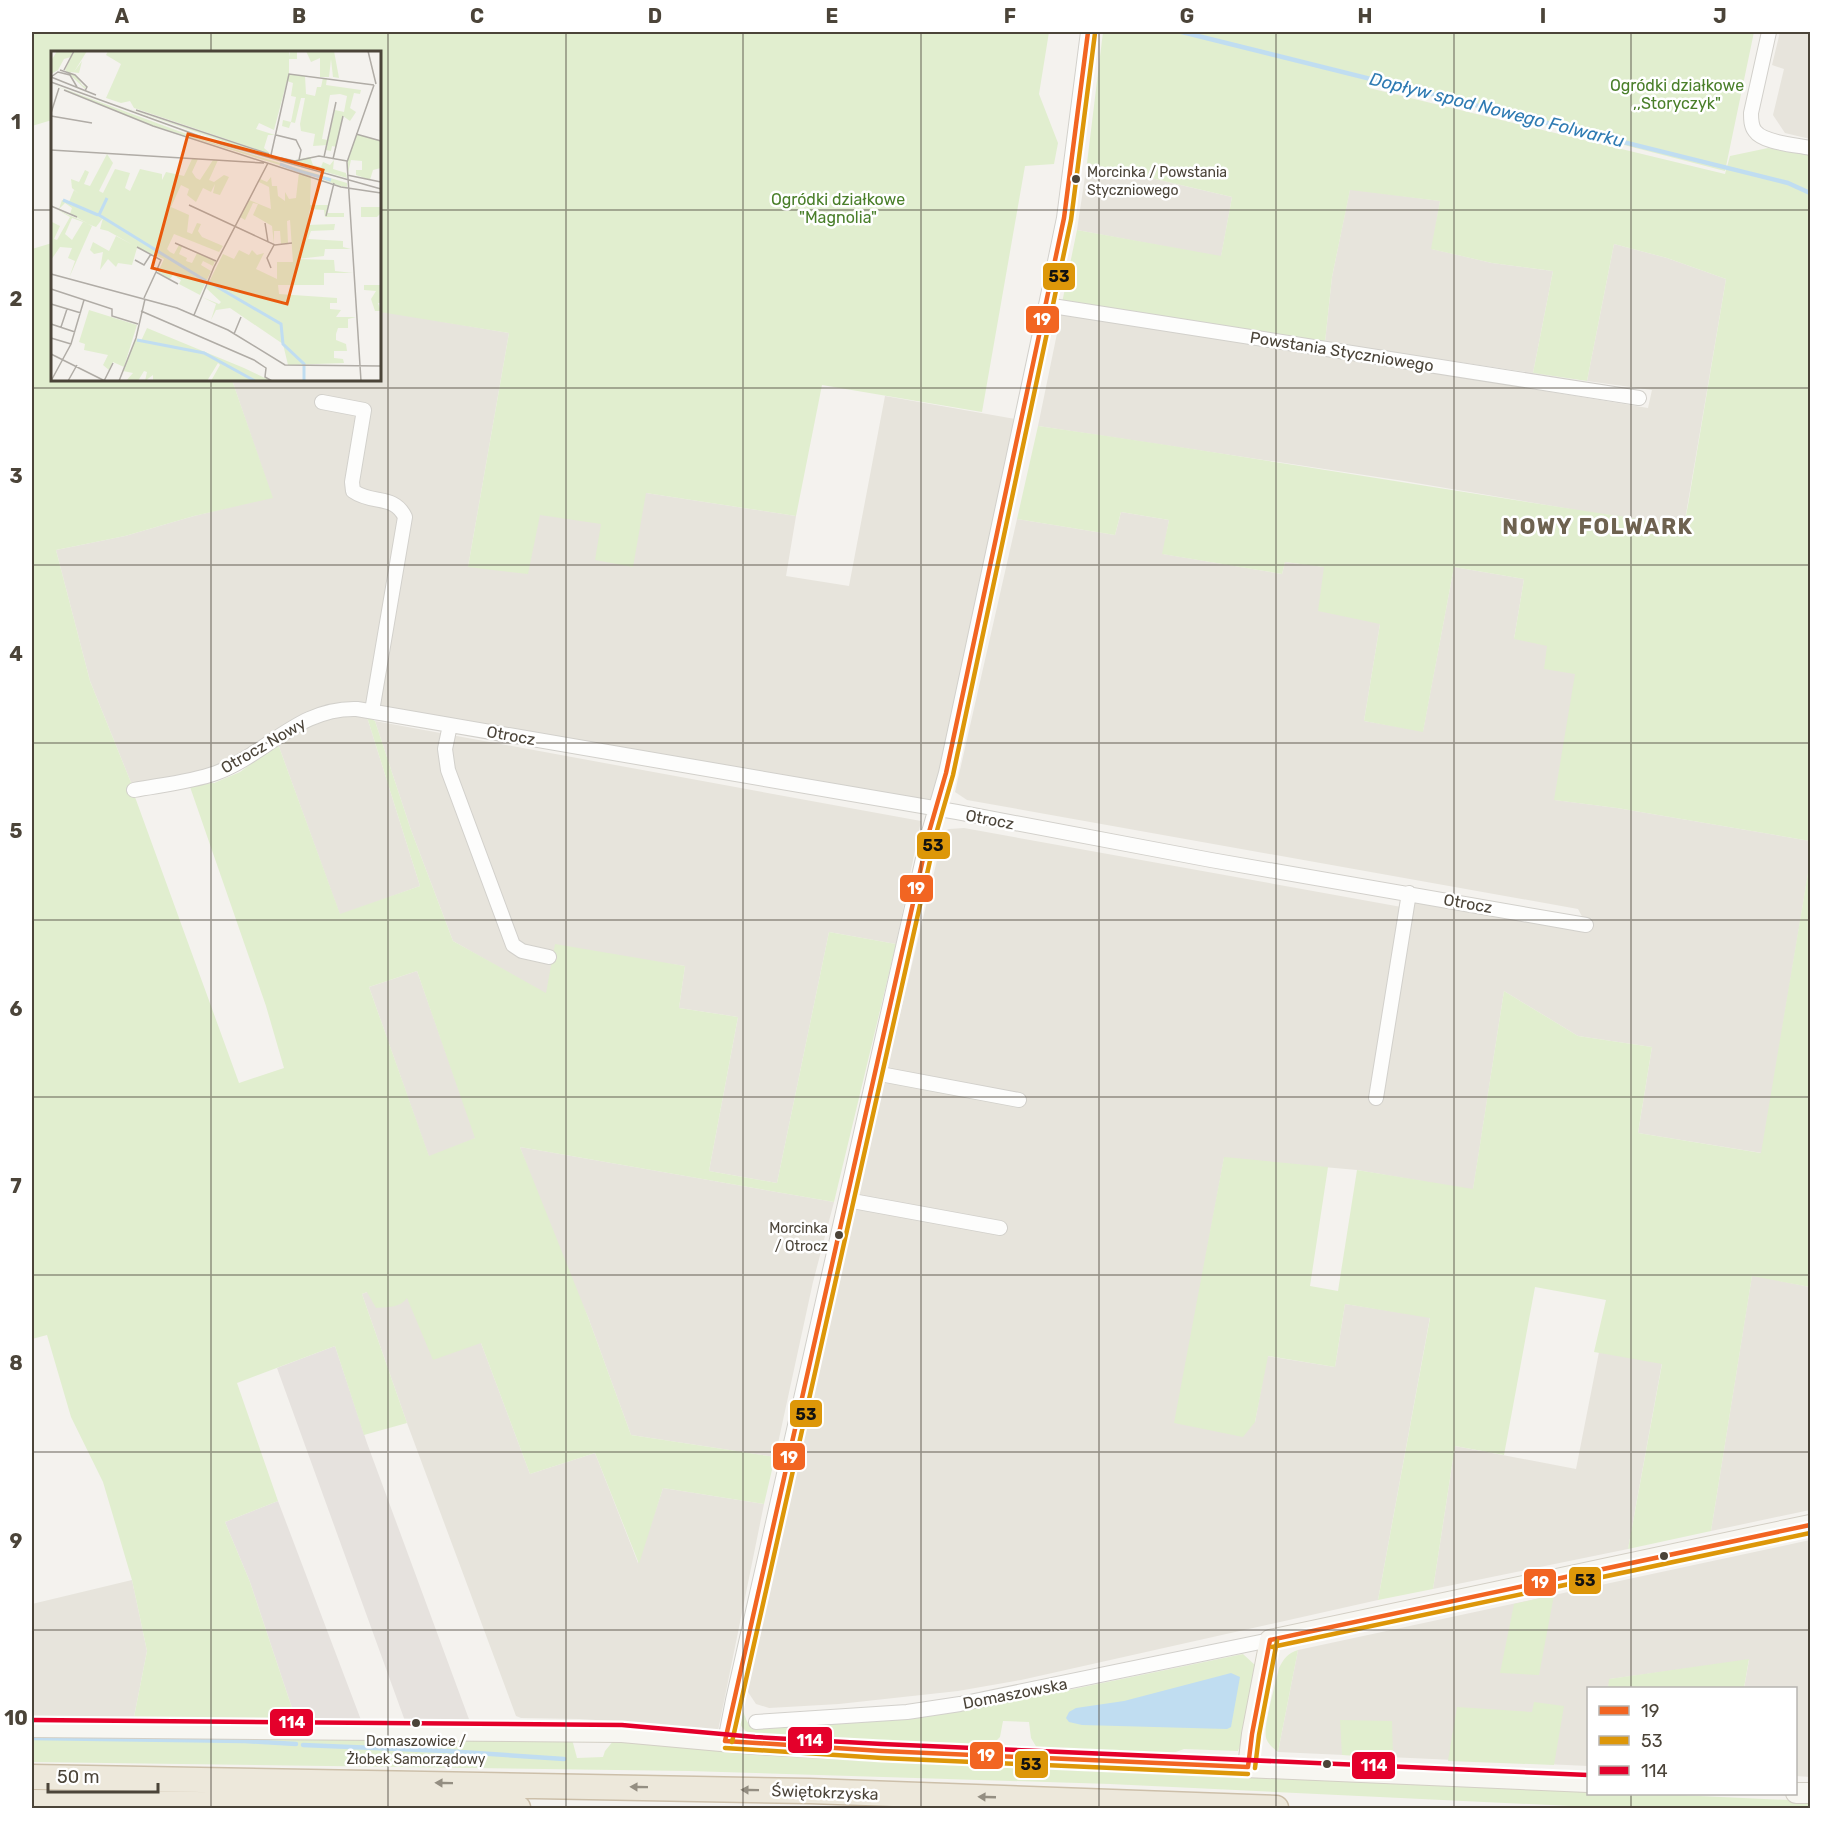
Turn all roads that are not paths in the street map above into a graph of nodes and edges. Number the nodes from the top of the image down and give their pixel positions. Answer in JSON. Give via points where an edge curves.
{"nodes":[{"id":1,"x":1088,"y":32,"type":"edge"},
{"id":2,"x":1769,"y":32,"type":"edge"},
{"id":3,"x":1810,"y":148,"type":"edge"},
{"id":4,"x":1046,"y":305,"type":"junction"},
{"id":5,"x":1639,"y":398,"type":"dead end"},
{"id":6,"x":322,"y":402,"type":"dead end"},
{"id":7,"x":357,"y":709,"type":"joint"},
{"id":8,"x":372,"y":711,"type":"junction"},
{"id":9,"x":450,"y":725,"type":"junction"},
{"id":10,"x":134,"y":790,"type":"dead end"},
{"id":11,"x":936,"y":809,"type":"junction"},
{"id":12,"x":1409,"y":893,"type":"junction"},
{"id":13,"x":1586,"y":925,"type":"dead end"},
{"id":14,"x":549,"y":957,"type":"dead end"},
{"id":15,"x":875,"y":1073,"type":"junction"},
{"id":16,"x":1376,"y":1098,"type":"dead end"},
{"id":17,"x":1019,"y":1100,"type":"dead end"},
{"id":18,"x":847,"y":1200,"type":"junction"},
{"id":19,"x":1000,"y":1228,"type":"dead end"},
{"id":20,"x":1810,"y":1525,"type":"edge"},
{"id":21,"x":1270,"y":1640,"type":"junction"},
{"id":22,"x":756,"y":1722,"type":"dead end"},
{"id":23,"x":32,"y":1727,"type":"edge"},
{"id":24,"x":725,"y":1741,"type":"junction"},
{"id":25,"x":1248,"y":1767,"type":"junction"},
{"id":26,"x":32,"y":1777,"type":"edge"},
{"id":27,"x":1587,"y":1782,"type":"edge"},
{"id":28,"x":32,"y":1802,"type":"edge"},
{"id":29,"x":518,"y":1809,"type":"edge"},
{"id":30,"x":1276,"y":1809,"type":"edge"}],
"edges":[{"from":1,"to":4,"type":"street","via":[[1064,218]]},
{"from":2,"to":3,"type":"street","via":[[1751,122],[1762,137]]},
{"from":4,"to":5,"type":"street","name":"Powstania Styczniowego"},
{"from":4,"to":11,"type":"street"},
{"from":6,"to":8,"type":"street","via":[[364,411],[353,491],[400,507],[405,517]]},
{"from":7,"to":8,"type":"street","name":"Otrocz"},
{"from":7,"to":10,"type":"street","name":"Otrocz Nowy","via":[[318,714],[289,728],[244,760],[215,773]]},
{"from":8,"to":9,"type":"street","name":"Otrocz"},
{"from":9,"to":11,"type":"street","name":"Otrocz"},
{"from":9,"to":14,"type":"street","via":[[445,749],[448,770],[513,945]]},
{"from":11,"to":12,"type":"street","name":"Otrocz"},
{"from":11,"to":15,"type":"street"},
{"from":12,"to":13,"type":"street","name":"Otrocz"},
{"from":12,"to":16,"type":"street"},
{"from":15,"to":17,"type":"street"},
{"from":15,"to":18,"type":"street"},
{"from":18,"to":19,"type":"street"},
{"from":18,"to":24,"type":"street"},
{"from":20,"to":21,"type":"street","name":"Domaszowska"},
{"from":21,"to":22,"type":"street","name":"Domaszowska","via":[[960,1704],[907,1712]]},
{"from":21,"to":25,"type":"street"},
{"from":23,"to":24,"type":"street","via":[[567,1730]]},
{"from":24,"to":25,"type":"street"},
{"from":25,"to":27,"type":"street"},
{"from":30,"to":26,"type":"highway","name":"Świętokrzyska","one_way":true,"via":[[697,1789]]},
{"from":28,"to":29,"type":"highway"}]}
